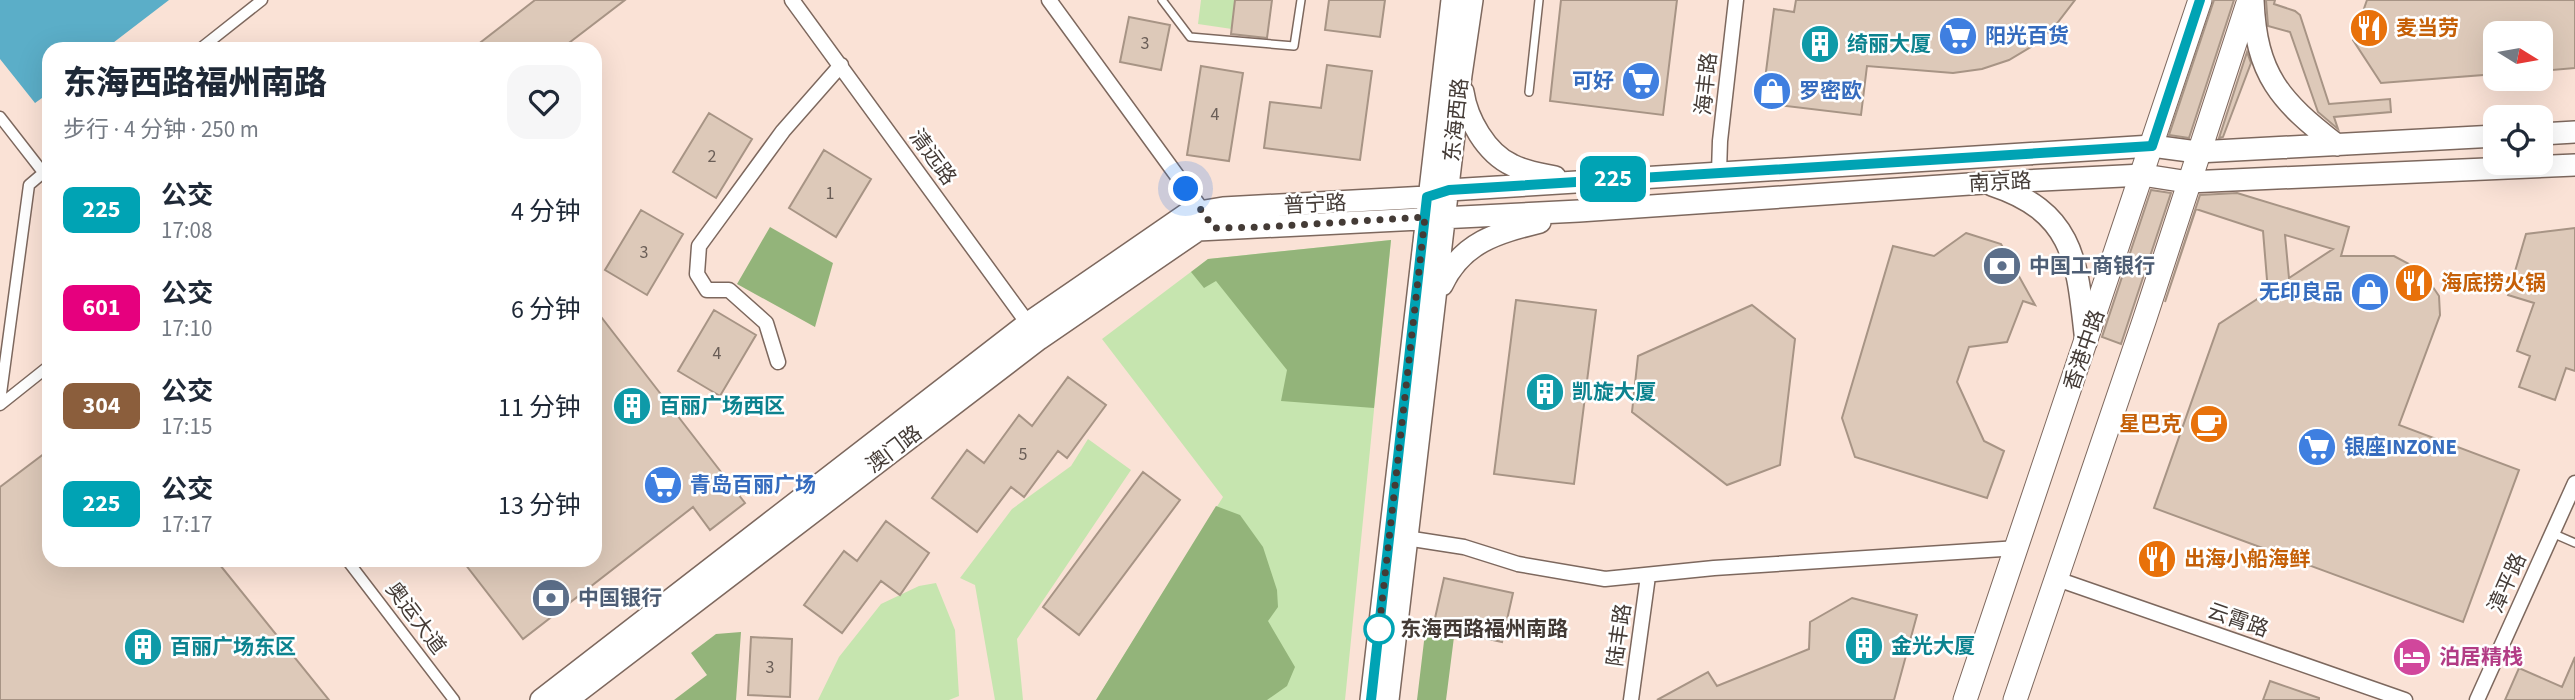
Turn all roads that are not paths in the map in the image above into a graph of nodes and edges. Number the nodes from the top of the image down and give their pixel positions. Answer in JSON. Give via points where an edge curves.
{"nodes":[{"id":1,"x":262,"y":0,"type":"edge"},
{"id":2,"x":792,"y":0,"type":"edge"},
{"id":3,"x":1049,"y":0,"type":"edge"},
{"id":4,"x":1162,"y":0,"type":"edge"},
{"id":5,"x":1301,"y":0,"type":"edge"},
{"id":6,"x":1452,"y":0,"type":"edge"},
{"id":7,"x":1472,"y":0,"type":"edge"},
{"id":8,"x":1539,"y":0,"type":"edge"},
{"id":9,"x":1736,"y":0,"type":"edge"},
{"id":10,"x":2200,"y":0,"type":"edge"},
{"id":11,"x":2251,"y":0,"type":"edge"},
{"id":12,"x":209,"y":42,"type":"edge"},
{"id":13,"x":841,"y":65,"type":"junction"},
{"id":14,"x":1461,"y":75,"type":"junction"},
{"id":15,"x":1529,"y":92,"type":"dead end"},
{"id":16,"x":0,"y":117,"type":"edge"},
{"id":17,"x":2575,"y":132,"type":"edge"},
{"id":18,"x":2553,"y":133,"type":"edge"},
{"id":19,"x":2483,"y":137,"type":"edge"},
{"id":20,"x":2337,"y":145,"type":"junction"},
{"id":21,"x":2152,"y":146,"type":"junction"},
{"id":22,"x":2197,"y":152,"type":"junction"},
{"id":23,"x":2575,"y":166,"type":"edge"},
{"id":24,"x":42,"y":168,"type":"edge"},
{"id":25,"x":1719,"y":172,"type":"junction"},
{"id":26,"x":2143,"y":175,"type":"junction"},
{"id":27,"x":42,"y":177,"type":"edge"},
{"id":28,"x":1578,"y":181,"type":"junction"},
{"id":29,"x":2188,"y":182,"type":"junction"},
{"id":30,"x":1984,"y":183,"type":"junction"},
{"id":31,"x":1449,"y":190,"type":"junction"},
{"id":32,"x":1202,"y":210,"type":"junction"},
{"id":33,"x":1433,"y":211,"type":"junction"},
{"id":34,"x":1580,"y":211,"type":"junction"},
{"id":35,"x":1214,"y":228,"type":"junction"},
{"id":36,"x":1434,"y":303,"type":"junction"},
{"id":37,"x":1033,"y":331,"type":"junction"},
{"id":38,"x":2086,"y":342,"type":"junction"},
{"id":39,"x":778,"y":362,"type":"dead end"},
{"id":40,"x":42,"y":371,"type":"edge"},
{"id":41,"x":0,"y":403,"type":"edge"},
{"id":42,"x":2575,"y":483,"type":"edge"},
{"id":43,"x":2552,"y":533,"type":"junction"},
{"id":44,"x":1406,"y":538,"type":"junction"},
{"id":45,"x":2575,"y":543,"type":"edge"},
{"id":46,"x":2018,"y":548,"type":"junction"},
{"id":47,"x":352,"y":567,"type":"edge"},
{"id":48,"x":1648,"y":576,"type":"junction"},
{"id":49,"x":2057,"y":579,"type":"junction"},
{"id":50,"x":454,"y":700,"type":"edge"},
{"id":51,"x":541,"y":700,"type":"edge"},
{"id":52,"x":567,"y":700,"type":"edge"},
{"id":53,"x":1371,"y":700,"type":"edge"},
{"id":54,"x":1388,"y":700,"type":"edge"},
{"id":55,"x":1631,"y":700,"type":"edge"},
{"id":56,"x":1965,"y":700,"type":"edge"},
{"id":57,"x":2015,"y":700,"type":"edge"},
{"id":58,"x":2405,"y":700,"type":"edge"},
{"id":59,"x":2477,"y":700,"type":"edge"}],
"edges":[{"from":1,"to":12,"type":"street"},
{"from":2,"to":13,"type":"street","name":"清远路"},
{"from":3,"to":32,"type":"street"},
{"from":4,"to":5,"type":"lane","via":[[1190,37],[1294,46]]},
{"from":6,"to":33,"type":"main road","name":"东海西路"},
{"from":7,"to":14,"type":"main road","name":"东海西路"},
{"from":8,"to":15,"type":"lane"},
{"from":9,"to":25,"type":"street","name":"海丰路"},
{"from":10,"to":21,"type":"main road","name":"香港中路"},
{"from":11,"to":20,"type":"main road","via":[[2255,31],[2273,83],[2302,117]]},
{"from":11,"to":22,"type":"main road"},
{"from":13,"to":37,"type":"street","name":"清远路"},
{"from":13,"to":39,"type":"street","via":[[783,131],[699,246],[697,274],[707,290],[729,290],[766,323]]},
{"from":14,"to":28,"type":"main road","via":[[1471,117],[1498,157],[1529,172]]},
{"from":14,"to":31,"type":"main road","name":"东海西路"},
{"from":16,"to":24,"type":"street"},
{"from":17,"to":18,"type":"main road"},
{"from":19,"to":20,"type":"main road","name":"南京路"},
{"from":20,"to":22,"type":"main road","name":"南京路"},
{"from":21,"to":22,"type":"main road","name":"南京路"},
{"from":21,"to":25,"type":"main road","name":"南京路"},
{"from":21,"to":26,"type":"main road","name":"香港中路"},
{"from":22,"to":29,"type":"main road"},
{"from":23,"to":29,"type":"main road","name":"南京路"},
{"from":25,"to":28,"type":"main road","name":"南京路"},
{"from":26,"to":29,"type":"main road","name":"南京路"},
{"from":26,"to":30,"type":"main road","name":"南京路"},
{"from":26,"to":38,"type":"main road","name":"香港中路"},
{"from":27,"to":41,"type":"street","via":[[29,185]]},
{"from":28,"to":31,"type":"main road","name":"南京路"},
{"from":29,"to":49,"type":"main road"},
{"from":30,"to":34,"type":"main road","name":"南京路"},
{"from":30,"to":38,"type":"main road","via":[[2022,197],[2046,215],[2072,251]]},
{"from":31,"to":33,"type":"main road","name":"南京路"},
{"from":32,"to":33,"type":"main road","name":"普宁路"},
{"from":32,"to":35,"type":"main road"},
{"from":32,"to":37,"type":"main road","name":"澳门路","via":[[1186,214]]},
{"from":33,"to":34,"type":"main road","name":"南京路"},
{"from":33,"to":35,"type":"main road","name":"普宁路"},
{"from":33,"to":36,"type":"main road","name":"东海西路"},
{"from":33,"to":53,"type":"main road","name":"东海西路"},
{"from":34,"to":36,"type":"main road","via":[[1488,237],[1453,265]]},
{"from":35,"to":37,"type":"main road","name":"澳门路","via":[[1198,230]]},
{"from":36,"to":44,"type":"main road","name":"东海西路"},
{"from":37,"to":51,"type":"main road","name":"澳门路"},
{"from":37,"to":52,"type":"main road","name":"澳门路"},
{"from":38,"to":46,"type":"main road","name":"香港中路"},
{"from":40,"to":41,"type":"street"},
{"from":42,"to":43,"type":"street","name":"漳平路"},
{"from":43,"to":45,"type":"lane"},
{"from":43,"to":59,"type":"street","name":"漳平路"},
{"from":44,"to":48,"type":"street","via":[[1464,547],[1577,576]]},
{"from":44,"to":54,"type":"main road","name":"东海西路"},
{"from":46,"to":48,"type":"street"},
{"from":46,"to":56,"type":"main road","name":"香港中路"},
{"from":47,"to":50,"type":"street","name":"奥运大道"},
{"from":48,"to":55,"type":"street","name":"陆丰路"},
{"from":49,"to":57,"type":"main road"},
{"from":49,"to":58,"type":"street","name":"云霄路"}]}
